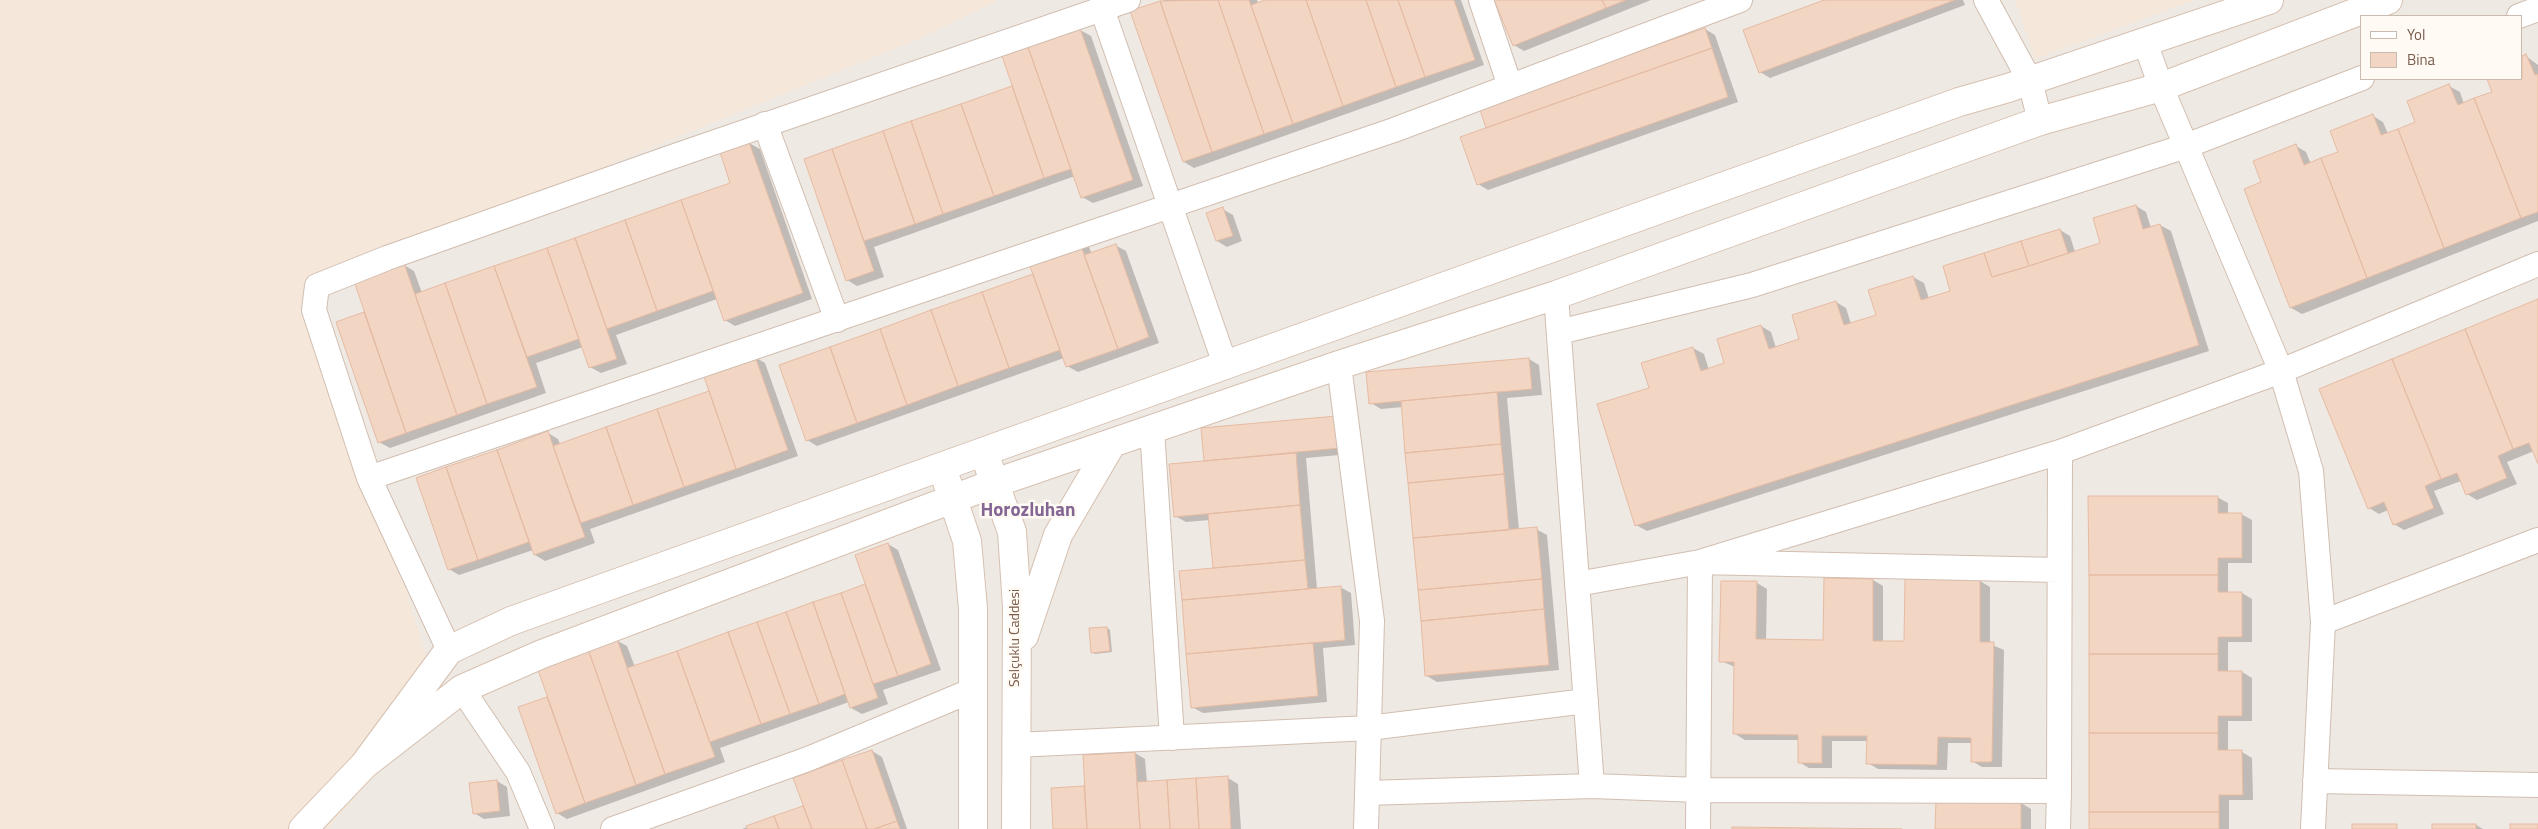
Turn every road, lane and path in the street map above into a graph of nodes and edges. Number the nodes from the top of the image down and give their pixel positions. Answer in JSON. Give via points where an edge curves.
{"nodes":[{"id":1,"x":1128,"y":0,"type":"edge"},
{"id":2,"x":1481,"y":0,"type":"edge"},
{"id":3,"x":1740,"y":0,"type":"edge"},
{"id":4,"x":1986,"y":0,"type":"edge"},
{"id":5,"x":2269,"y":0,"type":"edge"},
{"id":6,"x":2388,"y":0,"type":"edge"},
{"id":7,"x":1102,"y":9,"type":"junction"},
{"id":8,"x":2538,"y":9,"type":"edge"},
{"id":9,"x":2522,"y":15,"type":"edge"},
{"id":10,"x":2145,"y":42,"type":"junction"},
{"id":11,"x":2360,"y":79,"type":"edge"},
{"id":12,"x":2030,"y":81,"type":"junction"},
{"id":13,"x":1510,"y":86,"type":"junction"},
{"id":14,"x":2161,"y":87,"type":"junction"},
{"id":15,"x":2040,"y":122,"type":"junction"},
{"id":16,"x":766,"y":124,"type":"junction"},
{"id":17,"x":2186,"y":146,"type":"junction"},
{"id":18,"x":1171,"y":206,"type":"junction"},
{"id":19,"x":2538,"y":264,"type":"edge"},
{"id":20,"x":1556,"y":295,"type":"junction"},
{"id":21,"x":837,"y":320,"type":"junction"},
{"id":22,"x":1559,"y":332,"type":"junction"},
{"id":23,"x":1225,"y":364,"type":"junction"},
{"id":24,"x":1339,"y":365,"type":"junction"},
{"id":25,"x":2281,"y":371,"type":"junction"},
{"id":26,"x":1152,"y":429,"type":"junction"},
{"id":27,"x":1112,"y":443,"type":"junction"},
{"id":28,"x":983,"y":451,"type":"junction"},
{"id":29,"x":2060,"y":452,"type":"junction"},
{"id":30,"x":941,"y":467,"type":"junction"},
{"id":31,"x":370,"y":478,"type":"junction"},
{"id":32,"x":995,"y":483,"type":"junction"},
{"id":33,"x":953,"y":499,"type":"junction"},
{"id":34,"x":2538,"y":540,"type":"edge"},
{"id":35,"x":1700,"y":562,"type":"junction"},
{"id":36,"x":2058,"y":570,"type":"junction"},
{"id":37,"x":1577,"y":584,"type":"junction"},
{"id":38,"x":2323,"y":622,"type":"junction"},
{"id":39,"x":449,"y":650,"type":"junction"},
{"id":40,"x":1016,"y":659,"type":"junction"},
{"id":41,"x":462,"y":689,"type":"junction"},
{"id":42,"x":973,"y":690,"type":"junction"},
{"id":43,"x":1586,"y":701,"type":"junction"},
{"id":44,"x":1369,"y":728,"type":"junction"},
{"id":45,"x":1172,"y":738,"type":"junction"},
{"id":46,"x":1016,"y":745,"type":"junction"},
{"id":47,"x":364,"y":765,"type":"junction"},
{"id":48,"x":2315,"y":781,"type":"junction"},
{"id":49,"x":1592,"y":786,"type":"junction"},
{"id":50,"x":2538,"y":786,"type":"edge"},
{"id":51,"x":1699,"y":790,"type":"junction"},
{"id":52,"x":2059,"y":791,"type":"junction"},
{"id":53,"x":1367,"y":792,"type":"junction"},
{"id":54,"x":303,"y":829,"type":"edge"},
{"id":55,"x":542,"y":829,"type":"edge"},
{"id":56,"x":613,"y":829,"type":"edge"},
{"id":57,"x":973,"y":829,"type":"edge"},
{"id":58,"x":1016,"y":829,"type":"edge"},
{"id":59,"x":1366,"y":829,"type":"edge"},
{"id":60,"x":1698,"y":829,"type":"edge"},
{"id":61,"x":2058,"y":829,"type":"edge"},
{"id":62,"x":2313,"y":829,"type":"edge"}],
"edges":[{"from":1,"to":7,"type":"street"},
{"from":2,"to":13,"type":"street"},
{"from":3,"to":13,"type":"street"},
{"from":4,"to":12,"type":"street"},
{"from":5,"to":10,"type":"street"},
{"from":6,"to":14,"type":"street"},
{"from":7,"to":16,"type":"street"},
{"from":7,"to":18,"type":"street"},
{"from":8,"to":9,"type":"street"},
{"from":10,"to":12,"type":"street"},
{"from":10,"to":14,"type":"street"},
{"from":11,"to":17,"type":"street"},
{"from":12,"to":15,"type":"street"},
{"from":12,"to":23,"type":"street","via":[[1959,102]]},
{"from":13,"to":18,"type":"street","via":[[1394,130]]},
{"from":14,"to":15,"type":"street"},
{"from":14,"to":17,"type":"street"},
{"from":15,"to":20,"type":"street"},
{"from":16,"to":21,"type":"street"},
{"from":16,"to":31,"type":"street","via":[[387,258],[317,286],[314,310]]},
{"from":17,"to":22,"type":"street","via":[[1752,285]]},
{"from":17,"to":25,"type":"street"},
{"from":18,"to":21,"type":"street"},
{"from":18,"to":23,"type":"street"},
{"from":19,"to":25,"type":"street"},
{"from":20,"to":22,"type":"street"},
{"from":20,"to":24,"type":"street"},
{"from":21,"to":31,"type":"street"},
{"from":22,"to":37,"type":"street"},
{"from":23,"to":28,"type":"street"},
{"from":24,"to":26,"type":"street"},
{"from":24,"to":44,"type":"street","via":[[1372,621]]},
{"from":25,"to":29,"type":"street"},
{"from":25,"to":38,"type":"street","via":[[2312,471]]},
{"from":26,"to":27,"type":"street"},
{"from":26,"to":45,"type":"street"},
{"from":27,"to":32,"type":"street"},
{"from":27,"to":40,"type":"street","via":[[1058,535]]},
{"from":28,"to":30,"type":"street"},
{"from":28,"to":32,"type":"street","name":"Selçuklu Caddesi"},
{"from":29,"to":35,"type":"street"},
{"from":29,"to":36,"type":"street"},
{"from":30,"to":33,"type":"street"},
{"from":30,"to":39,"type":"street","via":[[511,621]]},
{"from":31,"to":39,"type":"street"},
{"from":32,"to":33,"type":"street"},
{"from":32,"to":40,"type":"street","name":"Selçuklu Caddesi","via":[[1012,532],[1017,607]]},
{"from":33,"to":41,"type":"street","via":[[542,654]]},
{"from":33,"to":42,"type":"street","via":[[967,541]]},
{"from":34,"to":38,"type":"street"},
{"from":35,"to":36,"type":"street"},
{"from":35,"to":37,"type":"street"},
{"from":35,"to":51,"type":"street"},
{"from":36,"to":52,"type":"street"},
{"from":37,"to":43,"type":"street"},
{"from":38,"to":48,"type":"street"},
{"from":39,"to":47,"type":"street"},
{"from":40,"to":46,"type":"street","name":"Selçuklu Caddesi"},
{"from":41,"to":47,"type":"street"},
{"from":41,"to":55,"type":"street","via":[[518,772]]},
{"from":42,"to":56,"type":"street","via":[[808,759]]},
{"from":42,"to":57,"type":"street"},
{"from":43,"to":44,"type":"street"},
{"from":43,"to":49,"type":"street"},
{"from":44,"to":45,"type":"street"},
{"from":44,"to":53,"type":"street"},
{"from":45,"to":46,"type":"street"},
{"from":46,"to":58,"type":"street","name":"Selçuklu Caddesi"},
{"from":47,"to":54,"type":"street"},
{"from":48,"to":50,"type":"street"},
{"from":48,"to":62,"type":"street"},
{"from":49,"to":51,"type":"street"},
{"from":49,"to":53,"type":"street"},
{"from":51,"to":52,"type":"street"},
{"from":51,"to":60,"type":"street"},
{"from":52,"to":61,"type":"street"},
{"from":53,"to":59,"type":"street"}]}
